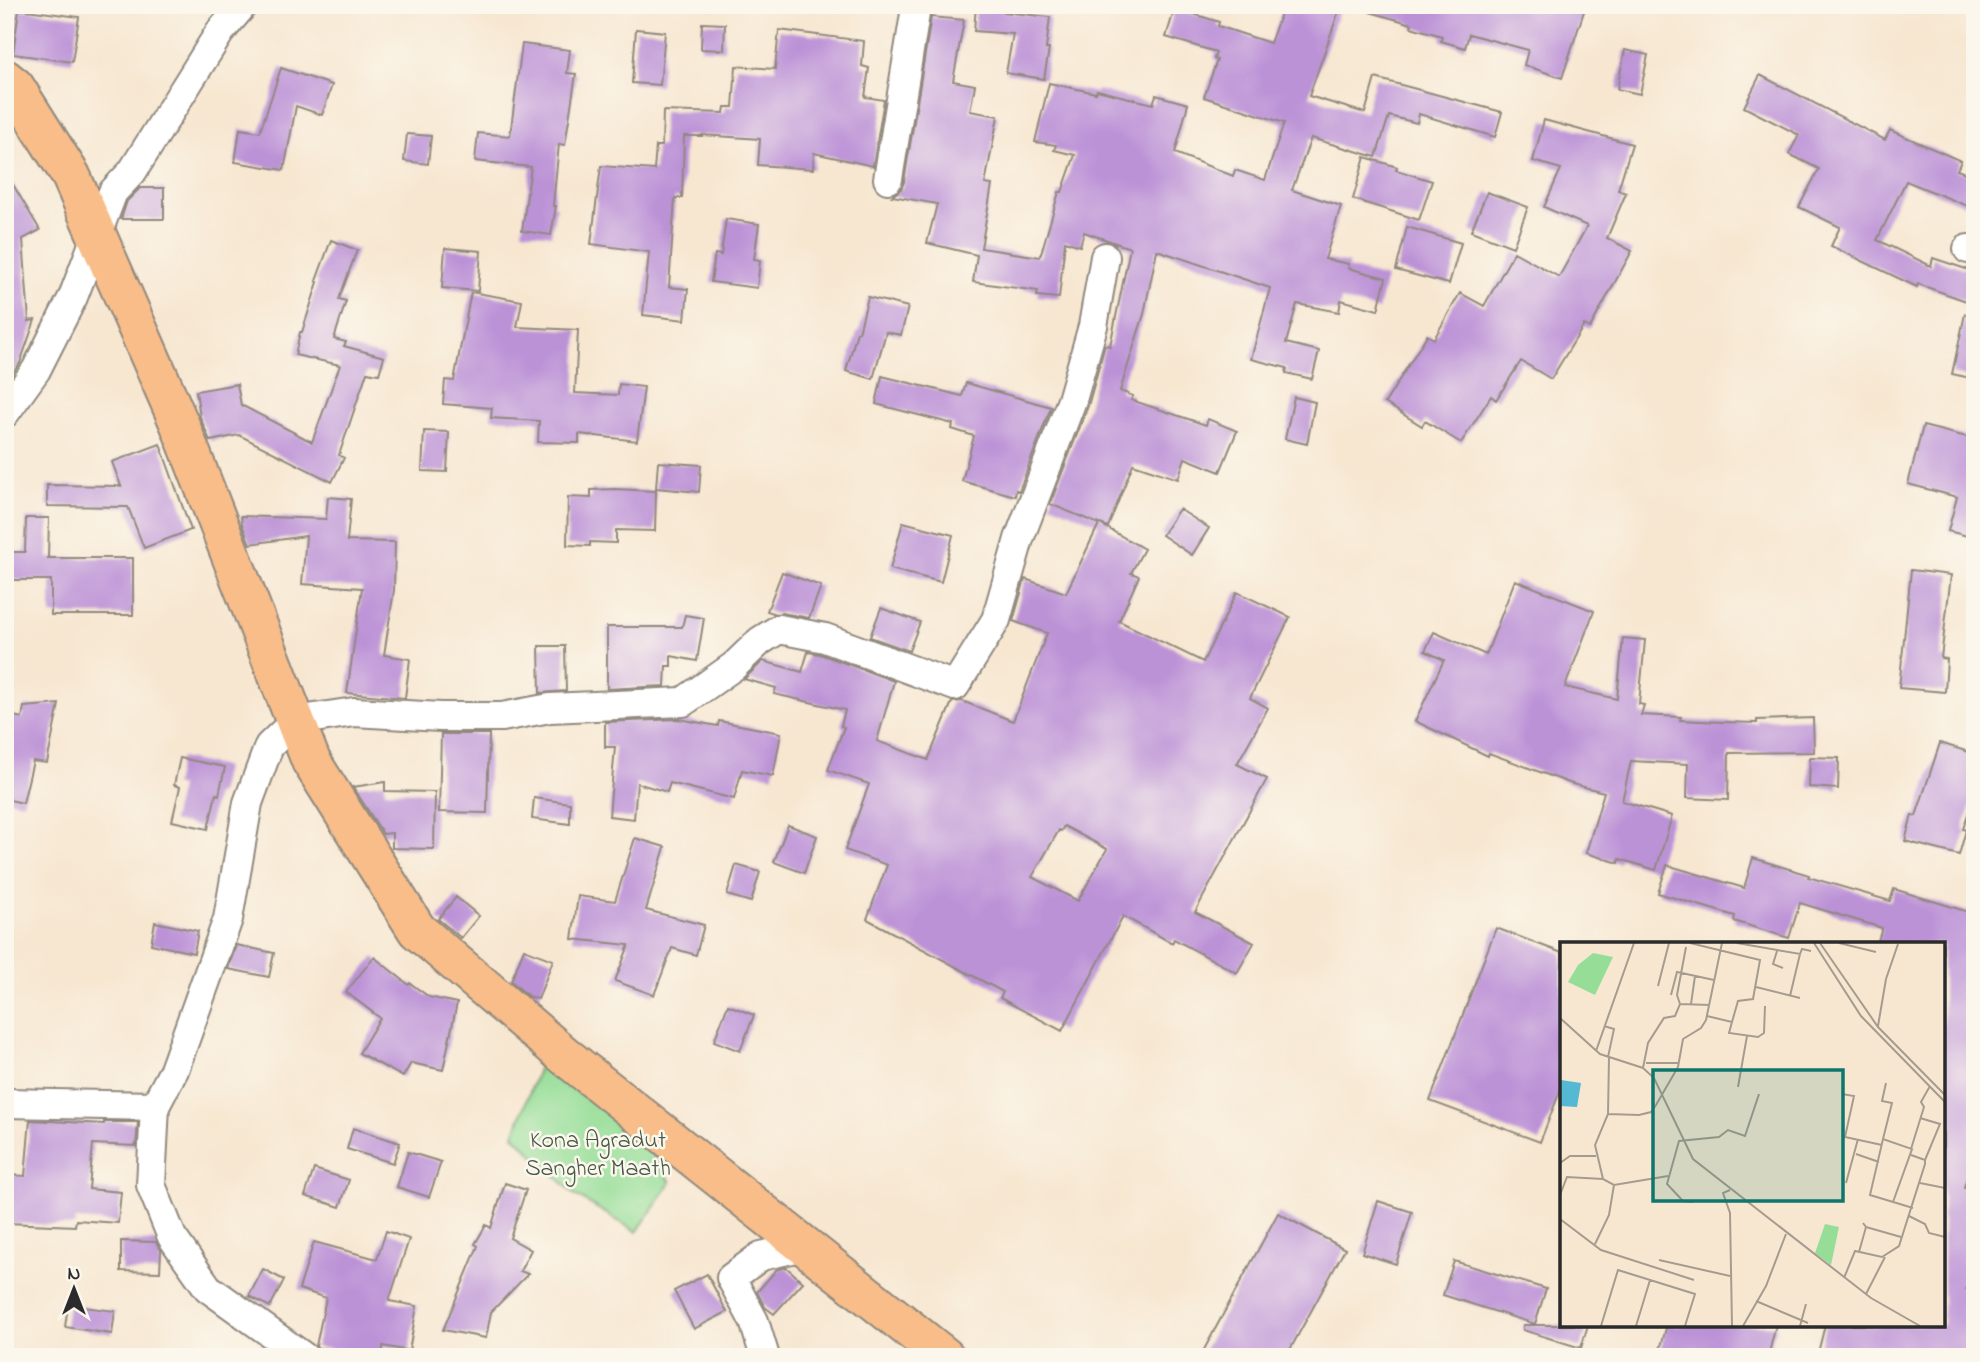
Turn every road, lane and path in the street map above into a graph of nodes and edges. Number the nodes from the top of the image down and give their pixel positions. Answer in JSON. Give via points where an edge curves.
{"nodes":[{"id":1,"x":243,"y":5,"type":"edge"},
{"id":2,"x":913,"y":5,"type":"edge"},
{"id":3,"x":5,"y":79,"type":"edge"},
{"id":4,"x":888,"y":179,"type":"dead end"},
{"id":5,"x":96,"y":234,"type":"junction"},
{"id":6,"x":1105,"y":257,"type":"dead end"},
{"id":7,"x":5,"y":413,"type":"edge"},
{"id":8,"x":295,"y":721,"type":"junction"},
{"id":9,"x":5,"y":1103,"type":"edge"},
{"id":10,"x":155,"y":1106,"type":"junction"},
{"id":11,"x":805,"y":1246,"type":"junction"},
{"id":12,"x":304,"y":1357,"type":"edge"},
{"id":13,"x":765,"y":1357,"type":"edge"},
{"id":14,"x":945,"y":1357,"type":"edge"}],
"edges":[{"from":1,"to":5,"type":"street","via":[[213,43],[132,172],[113,192]]},
{"from":2,"to":4,"type":"street"},
{"from":3,"to":5,"type":"main road","via":[[71,177]]},
{"from":5,"to":7,"type":"street","via":[[67,309],[36,370]]},
{"from":5,"to":8,"type":"main road","via":[[180,425]]},
{"from":6,"to":8,"type":"street","via":[[1073,400],[1019,539],[996,620],[955,686],[825,638],[779,629],[683,702],[550,708],[502,717],[354,712]]},
{"from":8,"to":10,"type":"street","via":[[270,746],[248,803],[228,919],[174,1070]]},
{"from":8,"to":11,"type":"main road","via":[[311,761],[417,930],[565,1056]]},
{"from":9,"to":10,"type":"street"},
{"from":10,"to":12,"type":"street","via":[[151,1185],[172,1237],[208,1288]]},
{"from":11,"to":13,"type":"street","via":[[761,1256],[731,1278],[754,1321]]},
{"from":11,"to":14,"type":"main road"}]}
